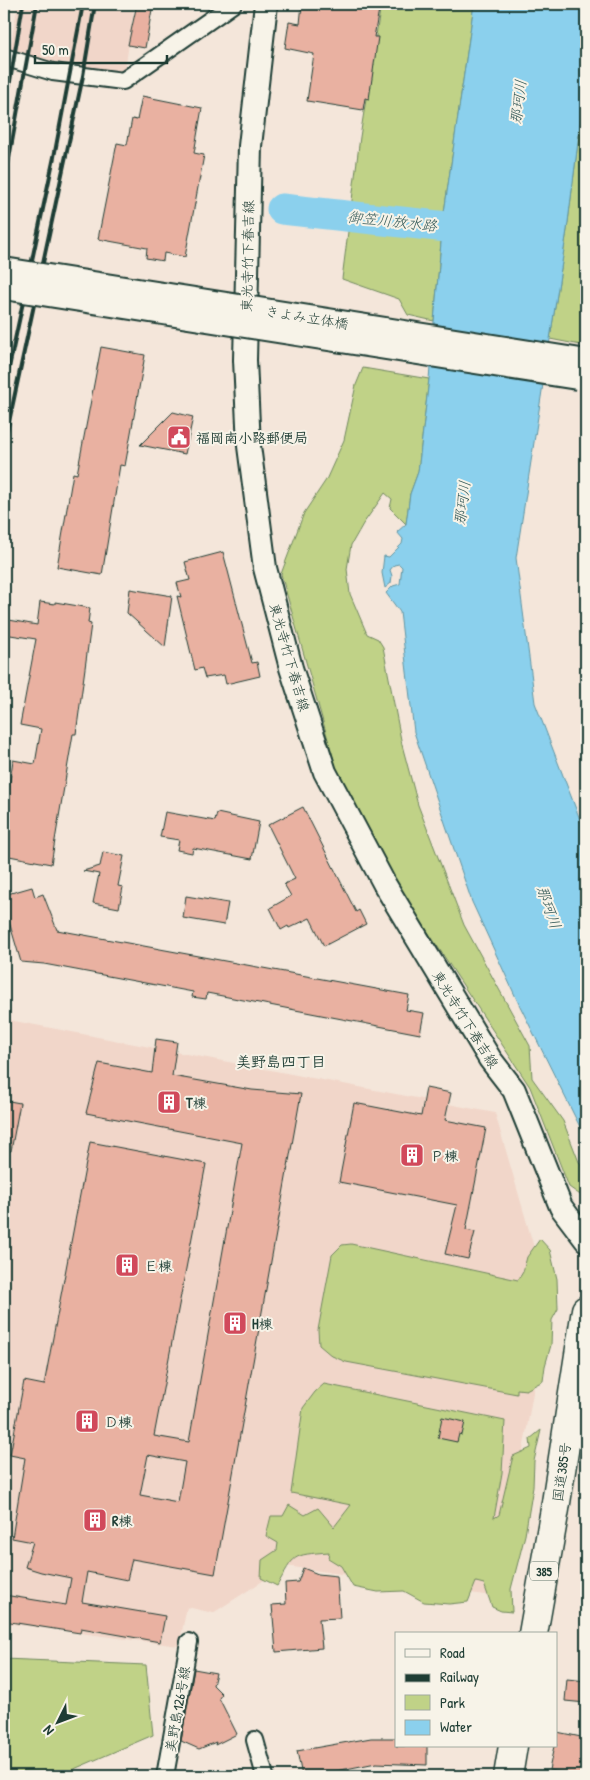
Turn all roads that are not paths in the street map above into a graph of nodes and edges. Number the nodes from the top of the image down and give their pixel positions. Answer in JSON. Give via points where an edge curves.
{"nodes":[{"id":1,"x":233,"y":4,"type":"edge"},
{"id":2,"x":266,"y":4,"type":"edge"},
{"id":3,"x":4,"y":57,"type":"edge"},
{"id":4,"x":4,"y":269,"type":"edge"},
{"id":5,"x":4,"y":288,"type":"edge"},
{"id":6,"x":583,"y":369,"type":"edge"},
{"id":7,"x":586,"y":1240,"type":"edge"},
{"id":8,"x":586,"y":1310,"type":"edge"},
{"id":9,"x":578,"y":1420,"type":"edge"},
{"id":10,"x":533,"y":1632,"type":"edge"},
{"id":11,"x":189,"y":1642,"type":"dead end"},
{"id":12,"x":255,"y":1740,"type":"dead end"},
{"id":13,"x":513,"y":1748,"type":"edge"},
{"id":14,"x":165,"y":1776,"type":"edge"},
{"id":15,"x":265,"y":1776,"type":"edge"},
{"id":16,"x":508,"y":1776,"type":"edge"}],
"edges":[{"from":1,"to":3,"type":"street","via":[[123,82],[53,72]]},
{"from":2,"to":7,"type":"main road","name":"東光寺竹下春吉線","via":[[250,146],[245,360],[248,446],[265,568],[291,668],[325,772],[385,885],[490,1060],[514,1090],[561,1207]]},
{"from":4,"to":6,"type":"main road","name":"きよみ立体橋","bridge":true},
{"from":5,"to":6,"type":"main road","name":"きよみ立体橋","bridge":true},
{"from":8,"to":9,"type":"highway","name":"国道385号","number":"385"},
{"from":9,"to":10,"type":"highway","name":"国道385号","number":"385","via":[[555,1509]]},
{"from":11,"to":14,"type":"street","name":"美野島126号線"},
{"from":12,"to":15,"type":"street"},
{"from":13,"to":16,"type":"highway"}]}
